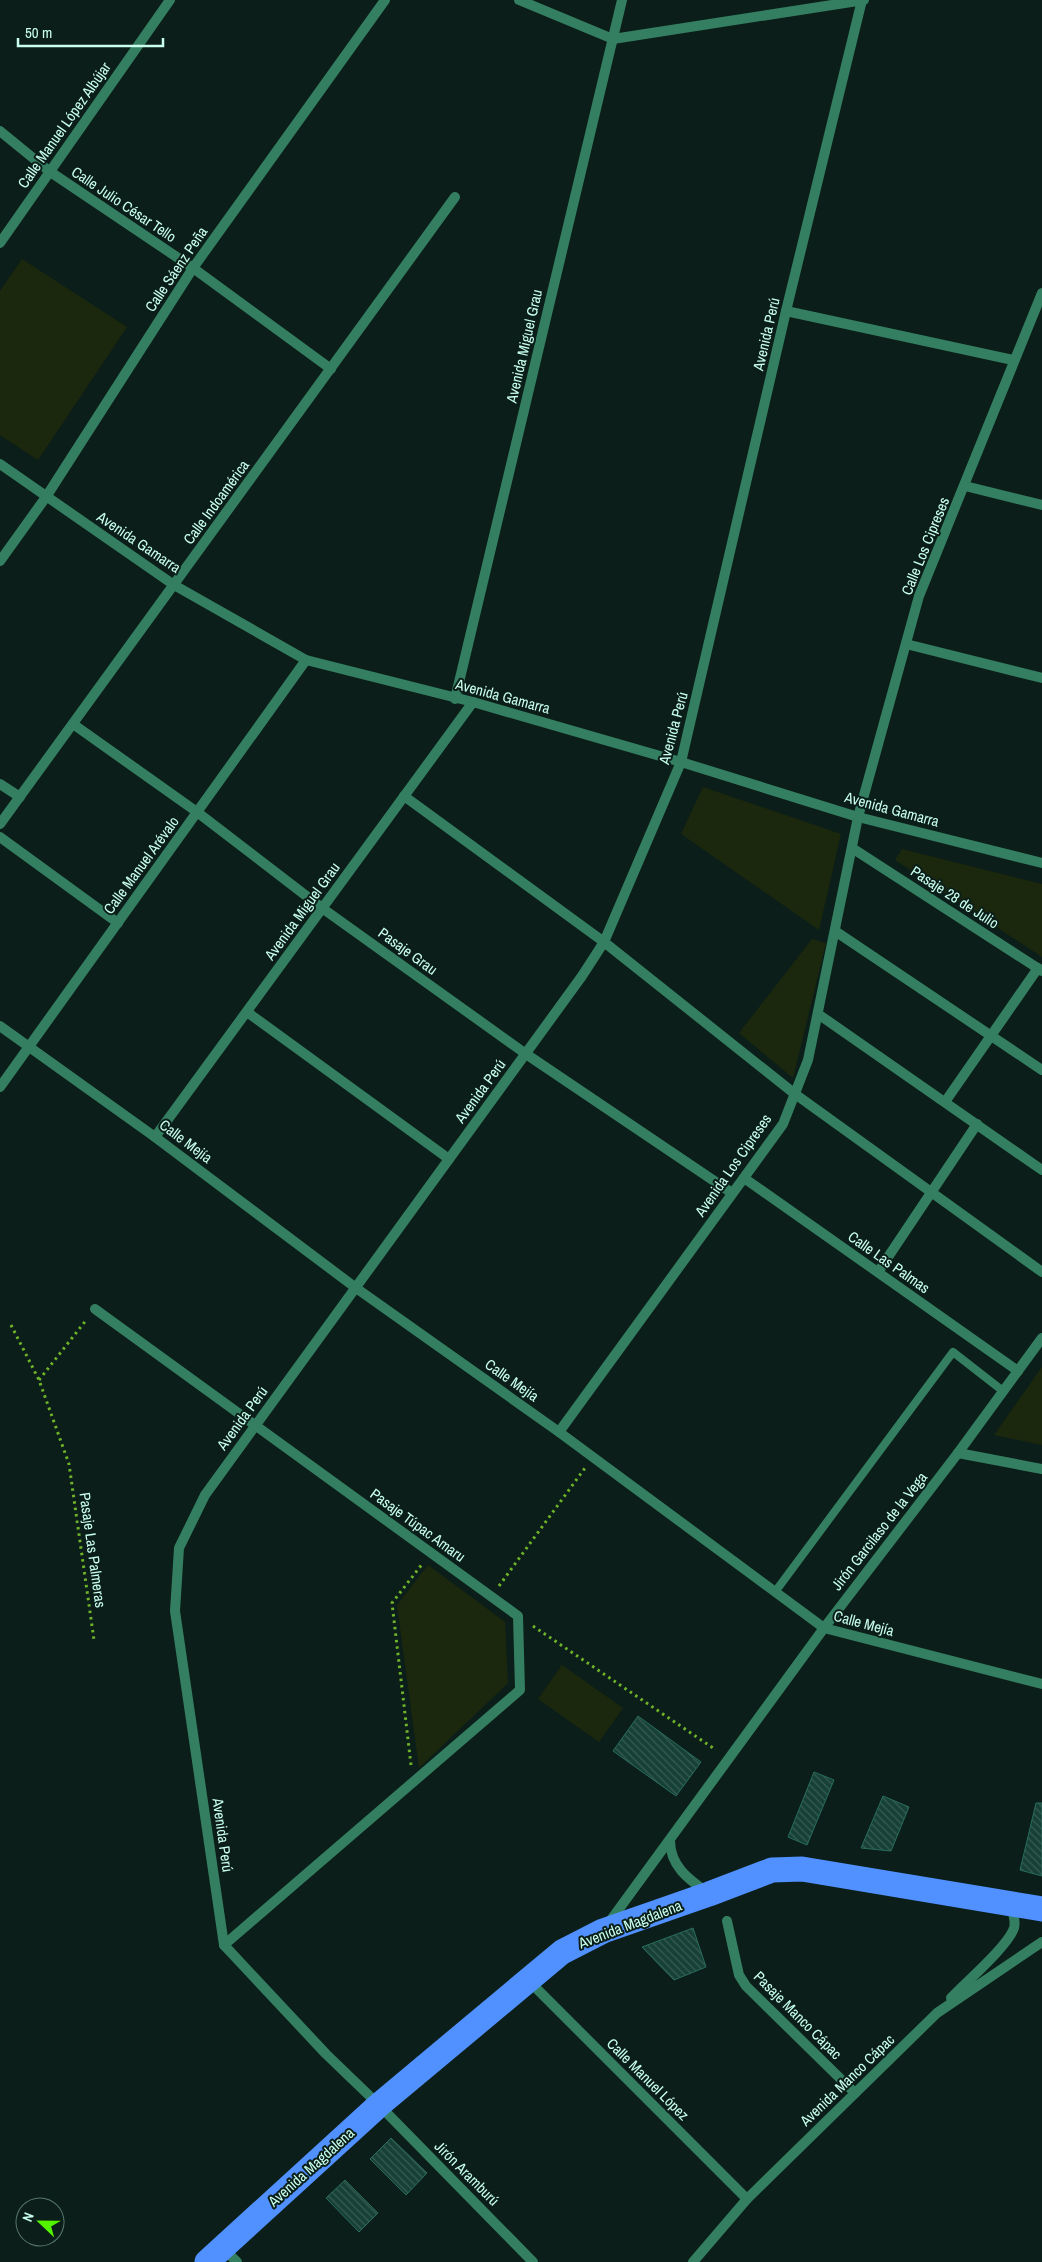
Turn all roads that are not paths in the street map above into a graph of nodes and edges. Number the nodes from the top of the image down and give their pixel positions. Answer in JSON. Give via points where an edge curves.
{"nodes":[{"id":1,"x":170,"y":0,"type":"edge"},
{"id":2,"x":385,"y":0,"type":"edge"},
{"id":3,"x":519,"y":0,"type":"edge"},
{"id":4,"x":622,"y":0,"type":"edge"},
{"id":5,"x":863,"y":0,"type":"edge"},
{"id":6,"x":613,"y":39,"type":"junction"},
{"id":7,"x":0,"y":131,"type":"edge"},
{"id":8,"x":49,"y":171,"type":"junction"},
{"id":9,"x":455,"y":198,"type":"dead end"},
{"id":10,"x":0,"y":243,"type":"edge"},
{"id":11,"x":193,"y":268,"type":"junction"},
{"id":12,"x":1042,"y":293,"type":"edge"},
{"id":13,"x":786,"y":311,"type":"junction"},
{"id":14,"x":1013,"y":360,"type":"junction"},
{"id":15,"x":331,"y":369,"type":"junction"},
{"id":16,"x":0,"y":464,"type":"edge"},
{"id":17,"x":965,"y":486,"type":"junction"},
{"id":18,"x":46,"y":497,"type":"junction"},
{"id":19,"x":1042,"y":504,"type":"edge"},
{"id":20,"x":0,"y":561,"type":"edge"},
{"id":21,"x":174,"y":585,"type":"junction"},
{"id":22,"x":906,"y":644,"type":"junction"},
{"id":23,"x":306,"y":660,"type":"junction"},
{"id":24,"x":1042,"y":678,"type":"edge"},
{"id":25,"x":455,"y":699,"type":"junction"},
{"id":26,"x":473,"y":702,"type":"junction"},
{"id":27,"x":73,"y":724,"type":"junction"},
{"id":28,"x":681,"y":762,"type":"junction"},
{"id":29,"x":0,"y":784,"type":"edge"},
{"id":30,"x":404,"y":796,"type":"junction"},
{"id":31,"x":20,"y":797,"type":"junction"},
{"id":32,"x":197,"y":812,"type":"junction"},
{"id":33,"x":858,"y":818,"type":"junction"},
{"id":34,"x":0,"y":824,"type":"edge"},
{"id":35,"x":0,"y":837,"type":"edge"},
{"id":36,"x":852,"y":848,"type":"junction"},
{"id":37,"x":1042,"y":863,"type":"edge"},
{"id":38,"x":322,"y":908,"type":"junction"},
{"id":39,"x":118,"y":923,"type":"junction"},
{"id":40,"x":835,"y":931,"type":"junction"},
{"id":41,"x":604,"y":942,"type":"junction"},
{"id":42,"x":1040,"y":970,"type":"edge"},
{"id":43,"x":247,"y":1012,"type":"junction"},
{"id":44,"x":818,"y":1014,"type":"junction"},
{"id":45,"x":0,"y":1026,"type":"edge"},
{"id":46,"x":991,"y":1036,"type":"junction"},
{"id":47,"x":29,"y":1047,"type":"junction"},
{"id":48,"x":526,"y":1054,"type":"junction"},
{"id":49,"x":1042,"y":1070,"type":"edge"},
{"id":50,"x":0,"y":1087,"type":"edge"},
{"id":51,"x":795,"y":1094,"type":"junction"},
{"id":52,"x":945,"y":1102,"type":"junction"},
{"id":53,"x":977,"y":1124,"type":"junction"},
{"id":54,"x":155,"y":1137,"type":"junction"},
{"id":55,"x":449,"y":1159,"type":"junction"},
{"id":56,"x":1042,"y":1170,"type":"edge"},
{"id":57,"x":744,"y":1178,"type":"junction"},
{"id":58,"x":932,"y":1193,"type":"junction"},
{"id":59,"x":732,"y":1194,"type":"junction"},
{"id":60,"x":878,"y":1272,"type":"junction"},
{"id":61,"x":1042,"y":1272,"type":"edge"},
{"id":62,"x":356,"y":1288,"type":"junction"},
{"id":63,"x":95,"y":1309,"type":"road end"},
{"id":64,"x":1042,"y":1338,"type":"edge"},
{"id":65,"x":1018,"y":1370,"type":"junction"},
{"id":66,"x":1003,"y":1391,"type":"junction"},
{"id":67,"x":256,"y":1425,"type":"junction"},
{"id":68,"x":559,"y":1432,"type":"junction"},
{"id":69,"x":958,"y":1453,"type":"junction"},
{"id":70,"x":1042,"y":1469,"type":"edge"},
{"id":71,"x":775,"y":1592,"type":"junction"},
{"id":72,"x":824,"y":1628,"type":"junction"},
{"id":73,"x":1042,"y":1684,"type":"edge"},
{"id":74,"x":670,"y":1840,"type":"junction"},
{"id":75,"x":709,"y":1894,"type":"junction"},
{"id":76,"x":1009,"y":1905,"type":"junction"},
{"id":77,"x":1042,"y":1909,"type":"edge"},
{"id":78,"x":727,"y":1921,"type":"dead end"},
{"id":79,"x":603,"y":1931,"type":"junction"},
{"id":80,"x":1042,"y":1942,"type":"edge"},
{"id":81,"x":224,"y":1945,"type":"junction"},
{"id":82,"x":528,"y":1980,"type":"junction"},
{"id":83,"x":937,"y":2013,"type":"junction"},
{"id":84,"x":856,"y":2093,"type":"junction"},
{"id":85,"x":379,"y":2105,"type":"junction"},
{"id":86,"x":747,"y":2199,"type":"junction"},
{"id":87,"x":222,"y":2257,"type":"edge"},
{"id":88,"x":533,"y":2262,"type":"edge"},
{"id":89,"x":693,"y":2262,"type":"edge"}],
"edges":[{"from":1,"to":8,"type":"street","name":"Calle Manuel López Albújar"},
{"from":2,"to":11,"type":"street","name":"Calle Sáenz Peña"},
{"from":3,"to":6,"type":"street"},
{"from":4,"to":6,"type":"street","name":"Avenida Miguel Grau"},
{"from":5,"to":6,"type":"street"},
{"from":5,"to":13,"type":"street","name":"Avenida Perú"},
{"from":6,"to":25,"type":"street","name":"Avenida Miguel Grau"},
{"from":7,"to":8,"type":"street","name":"Calle Julio César Tello"},
{"from":8,"to":10,"type":"street","name":"Calle Manuel López Albújar"},
{"from":8,"to":11,"type":"street","name":"Calle Julio César Tello"},
{"from":9,"to":15,"type":"street","name":"Calle Indoamérica"},
{"from":11,"to":15,"type":"street","name":"Calle Julio César Tello"},
{"from":11,"to":18,"type":"street","name":"Calle Sáenz Peña"},
{"from":12,"to":14,"type":"street","name":"Calle Los Cipreses"},
{"from":13,"to":14,"type":"street"},
{"from":13,"to":28,"type":"street","name":"Avenida Perú"},
{"from":14,"to":17,"type":"street","name":"Calle Los Cipreses"},
{"from":15,"to":21,"type":"street","name":"Calle Indoamérica"},
{"from":16,"to":18,"type":"street","name":"Avenida Gamarra"},
{"from":17,"to":19,"type":"street"},
{"from":17,"to":22,"type":"street","name":"Calle Los Cipreses","via":[[919,596]]},
{"from":18,"to":20,"type":"street","name":"Calle Sáenz Peña"},
{"from":18,"to":21,"type":"street","name":"Avenida Gamarra"},
{"from":21,"to":23,"type":"street","name":"Avenida Gamarra"},
{"from":21,"to":27,"type":"street","name":"Calle Indoamérica"},
{"from":22,"to":24,"type":"street"},
{"from":22,"to":33,"type":"street","name":"Calle Los Cipreses"},
{"from":23,"to":25,"type":"street","name":"Avenida Gamarra"},
{"from":23,"to":32,"type":"street","name":"Calle Manuel Arévalo"},
{"from":25,"to":26,"type":"street","name":"Avenida Gamarra"},
{"from":26,"to":28,"type":"street","name":"Avenida Gamarra"},
{"from":26,"to":30,"type":"street","name":"Avenida Miguel Grau"},
{"from":27,"to":31,"type":"street","name":"Calle Indoamérica"},
{"from":27,"to":32,"type":"street","name":"Pasaje Grau"},
{"from":28,"to":33,"type":"street","name":"Avenida Gamarra"},
{"from":28,"to":41,"type":"street","name":"Avenida Perú"},
{"from":29,"to":31,"type":"street"},
{"from":30,"to":38,"type":"street","name":"Avenida Miguel Grau"},
{"from":30,"to":41,"type":"street"},
{"from":31,"to":34,"type":"street","name":"Calle Indoamérica"},
{"from":32,"to":38,"type":"street","name":"Pasaje Grau"},
{"from":32,"to":39,"type":"street","name":"Calle Manuel Arévalo"},
{"from":33,"to":36,"type":"street","name":"Avenida Los Cipreses"},
{"from":33,"to":37,"type":"street","name":"Avenida Gamarra"},
{"from":35,"to":39,"type":"street"},
{"from":36,"to":40,"type":"street","name":"Avenida Los Cipreses"},
{"from":36,"to":42,"type":"street","name":"Pasaje 28 de Julio"},
{"from":38,"to":43,"type":"street","name":"Avenida Miguel Grau"},
{"from":38,"to":48,"type":"street","name":"Pasaje Grau"},
{"from":39,"to":47,"type":"street","name":"Calle Manuel Arévalo"},
{"from":40,"to":44,"type":"street","name":"Avenida Los Cipreses"},
{"from":40,"to":46,"type":"street"},
{"from":41,"to":48,"type":"street","name":"Avenida Perú"},
{"from":41,"to":51,"type":"street"},
{"from":42,"to":46,"type":"street"},
{"from":43,"to":54,"type":"street","name":"Avenida Miguel Grau"},
{"from":43,"to":55,"type":"street"},
{"from":44,"to":51,"type":"street","name":"Avenida Los Cipreses","via":[[808,1060]]},
{"from":44,"to":52,"type":"street"},
{"from":45,"to":47,"type":"street","name":"Calle Mejía"},
{"from":46,"to":49,"type":"street"},
{"from":46,"to":52,"type":"street"},
{"from":47,"to":50,"type":"street","name":"Calle Manuel Arévalo"},
{"from":47,"to":54,"type":"street","name":"Calle Mejía"},
{"from":48,"to":55,"type":"street","name":"Avenida Perú"},
{"from":48,"to":59,"type":"street","name":"Pasaje Grau"},
{"from":51,"to":57,"type":"street","name":"Avenida Los Cipreses","via":[[783,1124]]},
{"from":51,"to":58,"type":"street"},
{"from":52,"to":53,"type":"street"},
{"from":53,"to":56,"type":"street"},
{"from":53,"to":58,"type":"street"},
{"from":54,"to":62,"type":"street","name":"Calle Mejía"},
{"from":55,"to":62,"type":"street","name":"Avenida Perú"},
{"from":57,"to":59,"type":"street","name":"Avenida Los Cipreses"},
{"from":57,"to":60,"type":"street","name":"Calle Las Palmas"},
{"from":58,"to":60,"type":"street"},
{"from":58,"to":61,"type":"street"},
{"from":59,"to":68,"type":"street","name":"Avenida Los Cipreses"},
{"from":60,"to":65,"type":"street","name":"Calle Las Palmas"},
{"from":62,"to":67,"type":"street","name":"Avenida Perú"},
{"from":62,"to":68,"type":"street","name":"Calle Mejía"},
{"from":63,"to":67,"type":"street","name":"Pasaje Túpac Amaru"},
{"from":64,"to":65,"type":"street","name":"Jirón Garcilaso de la Vega"},
{"from":65,"to":66,"type":"street","name":"Jirón Garcilaso de la Vega"},
{"from":66,"to":69,"type":"street","name":"Jirón Garcilaso de la Vega"},
{"from":66,"to":71,"type":"lane","via":[[953,1352]]},
{"from":67,"to":81,"type":"street","name":"Avenida Perú","via":[[205,1495],[179,1548],[175,1611]]},
{"from":67,"to":81,"type":"street","name":"Pasaje Túpac Amaru","via":[[518,1616],[520,1690]]},
{"from":68,"to":71,"type":"street","name":"Calle Mejía"},
{"from":69,"to":70,"type":"street"},
{"from":69,"to":72,"type":"street","name":"Jirón Garcilaso de la Vega"},
{"from":71,"to":72,"type":"street","name":"Calle Mejía"},
{"from":72,"to":73,"type":"street","name":"Calle Mejía"},
{"from":72,"to":74,"type":"street","name":"Jirón Garcilaso de la Vega"},
{"from":74,"to":75,"type":"street","via":[[672,1858],[678,1868]]},
{"from":74,"to":79,"type":"street","name":"Jirón Garcilaso de la Vega"},
{"from":75,"to":76,"type":"highway","name":"Avenida Magdalena","via":[[772,1870],[802,1869]]},
{"from":75,"to":79,"type":"highway","name":"Avenida Magdalena"},
{"from":76,"to":77,"type":"highway","name":"Avenida Magdalena"},
{"from":76,"to":83,"type":"street","via":[[1014,1926],[1008,1939]]},
{"from":78,"to":84,"type":"street","name":"Pasaje Manco Cápac","via":[[739,1975],[746,1986]]},
{"from":79,"to":82,"type":"highway","name":"Avenida Magdalena","via":[[562,1952]]},
{"from":80,"to":83,"type":"street","name":"Avenida Manco Cápac"},
{"from":81,"to":85,"type":"street","via":[[326,2054]]},
{"from":82,"to":85,"type":"highway","name":"Avenida Magdalena"},
{"from":82,"to":86,"type":"street","name":"Calle Manuel López"},
{"from":83,"to":84,"type":"street","name":"Avenida Manco Cápac"},
{"from":84,"to":86,"type":"street","name":"Avenida Manco Cápac"},
{"from":85,"to":87,"type":"highway","name":"Avenida Magdalena"},
{"from":85,"to":88,"type":"street","name":"Jirón Aramburú"},
{"from":86,"to":89,"type":"street","name":"Avenida Manco Cápac"}]}
